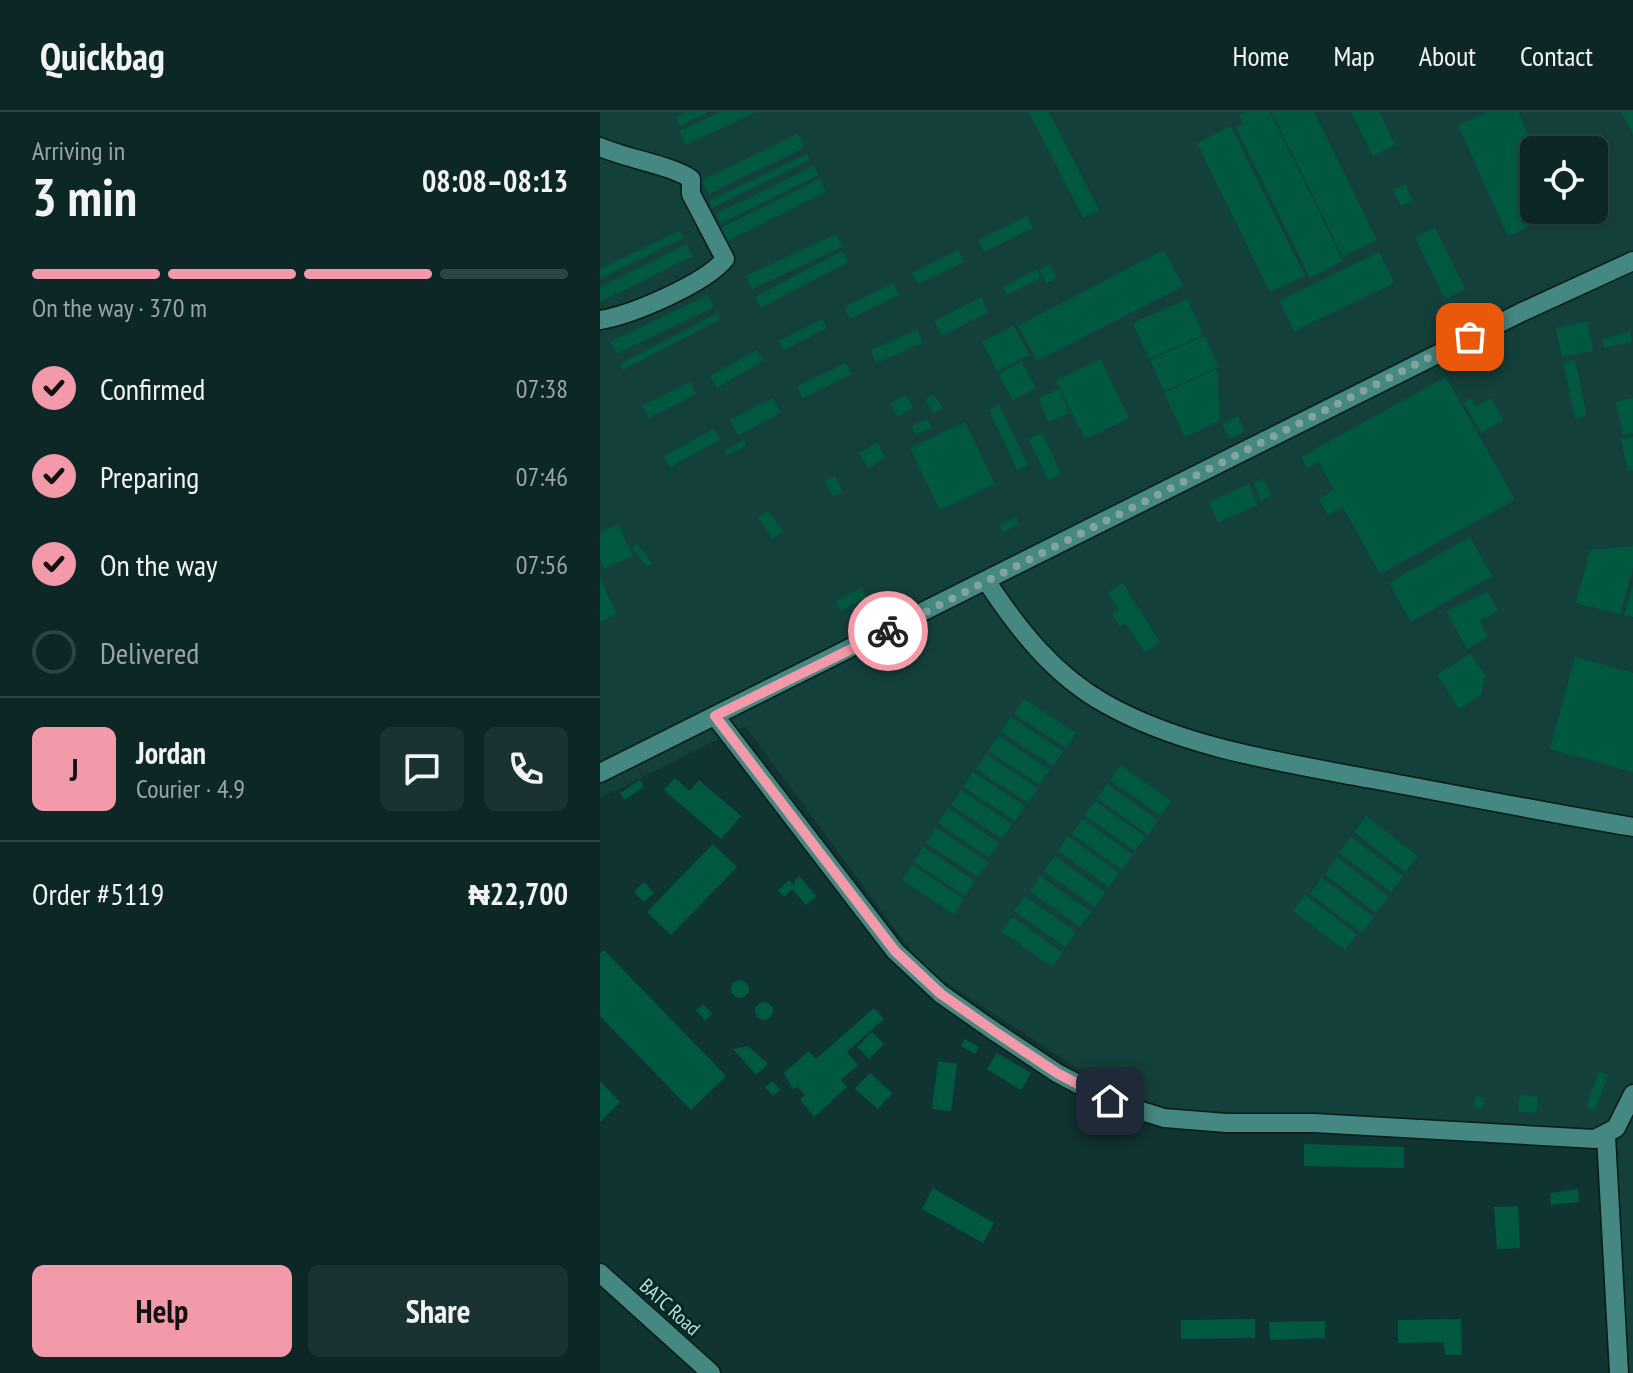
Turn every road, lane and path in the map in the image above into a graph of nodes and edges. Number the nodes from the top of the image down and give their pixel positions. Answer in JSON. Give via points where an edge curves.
{"nodes":[{"id":1,"x":600,"y":147,"type":"edge"},
{"id":2,"x":1633,"y":261,"type":"edge"},
{"id":3,"x":600,"y":320,"type":"edge"},
{"id":4,"x":987,"y":582,"type":"junction"},
{"id":5,"x":715,"y":716,"type":"junction"},
{"id":6,"x":600,"y":773,"type":"edge"},
{"id":7,"x":1633,"y":827,"type":"edge"},
{"id":8,"x":1633,"y":1094,"type":"edge"},
{"id":9,"x":1606,"y":1136,"type":"junction"},
{"id":10,"x":600,"y":1273,"type":"edge"},
{"id":11,"x":711,"y":1373,"type":"edge"},
{"id":12,"x":1619,"y":1373,"type":"edge"}],
"edges":[{"from":1,"to":3,"type":"street","via":[[677,169],[691,179],[691,194],[725,259],[717,270],[691,283]]},
{"from":2,"to":4,"type":"street"},
{"from":4,"to":5,"type":"street"},
{"from":4,"to":7,"type":"street","via":[[1020,631],[1058,670],[1103,702],[1149,724],[1273,761]]},
{"from":5,"to":6,"type":"street"},
{"from":5,"to":9,"type":"street","via":[[895,951],[941,994],[994,1031],[1110,1101],[1164,1118],[1226,1123]]},
{"from":8,"to":9,"type":"street","via":[[1616,1128]]},
{"from":9,"to":12,"type":"street"},
{"from":10,"to":11,"type":"street","name":"BATC Road"}]}
